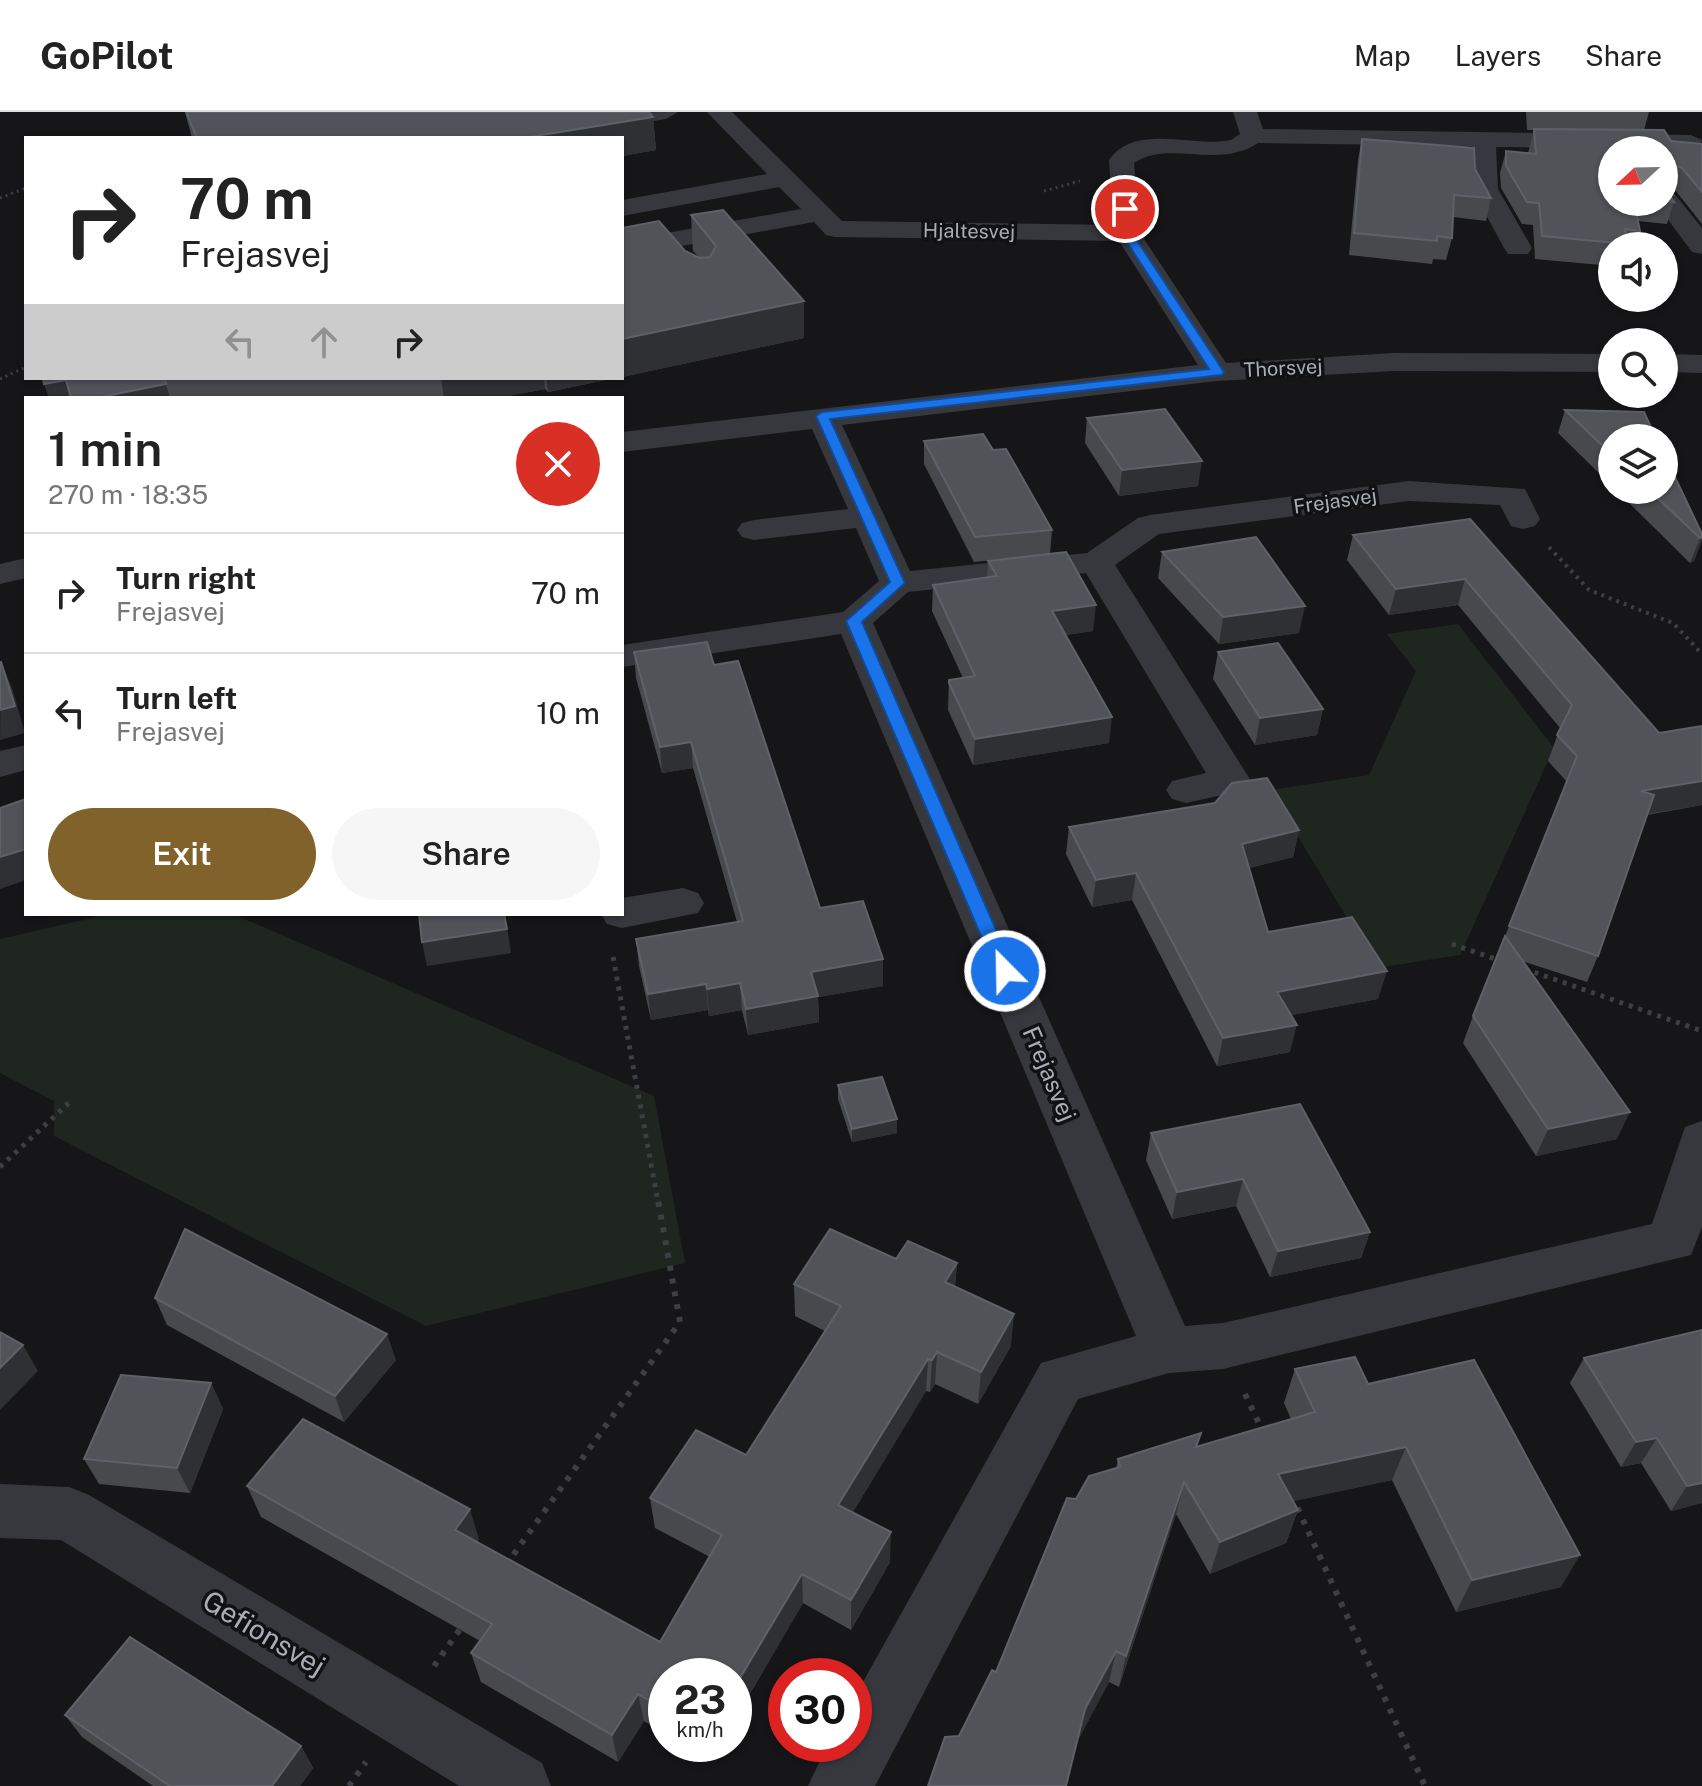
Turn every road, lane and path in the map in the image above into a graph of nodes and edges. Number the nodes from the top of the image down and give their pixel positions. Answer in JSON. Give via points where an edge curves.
{"nodes":[{"id":1,"x":666,"y":112,"type":"edge"},
{"id":2,"x":719,"y":112,"type":"edge"},
{"id":3,"x":1249,"y":124,"type":"edge"},
{"id":4,"x":513,"y":136,"type":"edge"},
{"id":5,"x":1484,"y":139,"type":"junction"},
{"id":6,"x":1691,"y":142,"type":"edge"},
{"id":7,"x":1678,"y":143,"type":"edge"},
{"id":8,"x":1598,"y":144,"type":"edge"},
{"id":9,"x":784,"y":179,"type":"junction"},
{"id":10,"x":24,"y":189,"type":"edge"},
{"id":11,"x":0,"y":198,"type":"edge"},
{"id":12,"x":624,"y":208,"type":"edge"},
{"id":13,"x":817,"y":214,"type":"junction"},
{"id":14,"x":1678,"y":215,"type":"edge"},
{"id":15,"x":1127,"y":233,"type":"junction"},
{"id":16,"x":1702,"y":246,"type":"edge"},
{"id":17,"x":1518,"y":248,"type":"dead end"},
{"id":18,"x":624,"y":249,"type":"edge"},
{"id":19,"x":1598,"y":363,"type":"edge"},
{"id":20,"x":1678,"y":363,"type":"edge"},
{"id":21,"x":1702,"y":364,"type":"edge"},
{"id":22,"x":24,"y":368,"type":"edge"},
{"id":23,"x":1217,"y":372,"type":"junction"},
{"id":24,"x":0,"y":379,"type":"edge"},
{"id":25,"x":822,"y":416,"type":"junction"},
{"id":26,"x":624,"y":442,"type":"edge"},
{"id":27,"x":868,"y":517,"type":"junction"},
{"id":28,"x":1523,"y":519,"type":"joint"},
{"id":29,"x":754,"y":530,"type":"dead end"},
{"id":30,"x":1096,"y":562,"type":"junction"},
{"id":31,"x":24,"y":568,"type":"edge"},
{"id":32,"x":0,"y":574,"type":"edge"},
{"id":33,"x":898,"y":583,"type":"junction"},
{"id":34,"x":854,"y":621,"type":"junction"},
{"id":35,"x":1702,"y":654,"type":"edge"},
{"id":36,"x":624,"y":656,"type":"edge"},
{"id":37,"x":24,"y":758,"type":"edge"},
{"id":38,"x":0,"y":764,"type":"edge"},
{"id":39,"x":1186,"y":790,"type":"dead end"},
{"id":40,"x":683,"y":903,"type":"dead end"},
{"id":41,"x":617,"y":931,"type":"edge"},
{"id":42,"x":1452,"y":944,"type":"dead end"},
{"id":43,"x":1702,"y":1031,"type":"edge"},
{"id":44,"x":73,"y":1099,"type":"dead end"},
{"id":45,"x":1702,"y":1140,"type":"edge"},
{"id":46,"x":0,"y":1167,"type":"edge"},
{"id":47,"x":1223,"y":1346,"type":"junction"},
{"id":48,"x":1169,"y":1350,"type":"junction"},
{"id":49,"x":1269,"y":1445,"type":"edge"},
{"id":50,"x":1288,"y":1488,"type":"edge"},
{"id":51,"x":0,"y":1511,"type":"edge"},
{"id":52,"x":499,"y":1575,"type":"edge"},
{"id":53,"x":472,"y":1613,"type":"edge"},
{"id":54,"x":399,"y":1714,"type":"junction"},
{"id":55,"x":349,"y":1786,"type":"edge"},
{"id":56,"x":519,"y":1786,"type":"edge"},
{"id":57,"x":840,"y":1786,"type":"edge"},
{"id":58,"x":1425,"y":1786,"type":"edge"}],
"edges":[{"from":1,"to":4,"type":"street"},
{"from":2,"to":9,"type":"street","name":"Hjaltesvej"},
{"from":3,"to":5,"type":"street"},
{"from":3,"to":15,"type":"street","via":[[1244,145],[1128,152],[1121,160]]},
{"from":5,"to":8,"type":"street"},
{"from":5,"to":17,"type":"street","via":[[1485,189]]},
{"from":6,"to":7,"type":"street"},
{"from":9,"to":12,"type":"street"},
{"from":9,"to":13,"type":"street","name":"Hjaltesvej"},
{"from":10,"to":11,"type":"path"},
{"from":13,"to":15,"type":"street","name":"Hjaltesvej","via":[[835,229]]},
{"from":13,"to":18,"type":"street","via":[[676,252]]},
{"from":14,"to":16,"type":"street"},
{"from":15,"to":23,"type":"street"},
{"from":19,"to":23,"type":"street","name":"Thorsvej","via":[[1394,362]]},
{"from":20,"to":21,"type":"street"},
{"from":22,"to":24,"type":"path"},
{"from":23,"to":25,"type":"street","name":"Thorsvej"},
{"from":25,"to":26,"type":"street","name":"Thorsvej"},
{"from":25,"to":27,"type":"street"},
{"from":27,"to":29,"type":"street"},
{"from":27,"to":33,"type":"street"},
{"from":28,"to":30,"type":"street","name":"Frejasvej","via":[[1513,496],[1409,491],[1150,525]]},
{"from":28,"to":35,"type":"path","via":[[1589,590],[1673,623]]},
{"from":30,"to":33,"type":"street","name":"Frejasvej"},
{"from":30,"to":39,"type":"street","via":[[1231,781]]},
{"from":31,"to":32,"type":"street"},
{"from":33,"to":34,"type":"street"},
{"from":34,"to":36,"type":"street"},
{"from":34,"to":48,"type":"street","name":"Frejasvej"},
{"from":37,"to":38,"type":"street"},
{"from":40,"to":41,"type":"street"},
{"from":41,"to":52,"type":"path","via":[[680,1322]]},
{"from":42,"to":43,"type":"path"},
{"from":44,"to":46,"type":"path"},
{"from":45,"to":47,"type":"street","via":[[1673,1240]]},
{"from":47,"to":48,"type":"street"},
{"from":47,"to":49,"type":"path"},
{"from":48,"to":57,"type":"street","via":[[1060,1380]]},
{"from":50,"to":58,"type":"path"},
{"from":51,"to":54,"type":"street","name":"Gefionsvej","via":[[69,1514]]},
{"from":53,"to":54,"type":"path"},
{"from":54,"to":55,"type":"path"},
{"from":54,"to":56,"type":"street","name":"Gefionsvej"}]}
